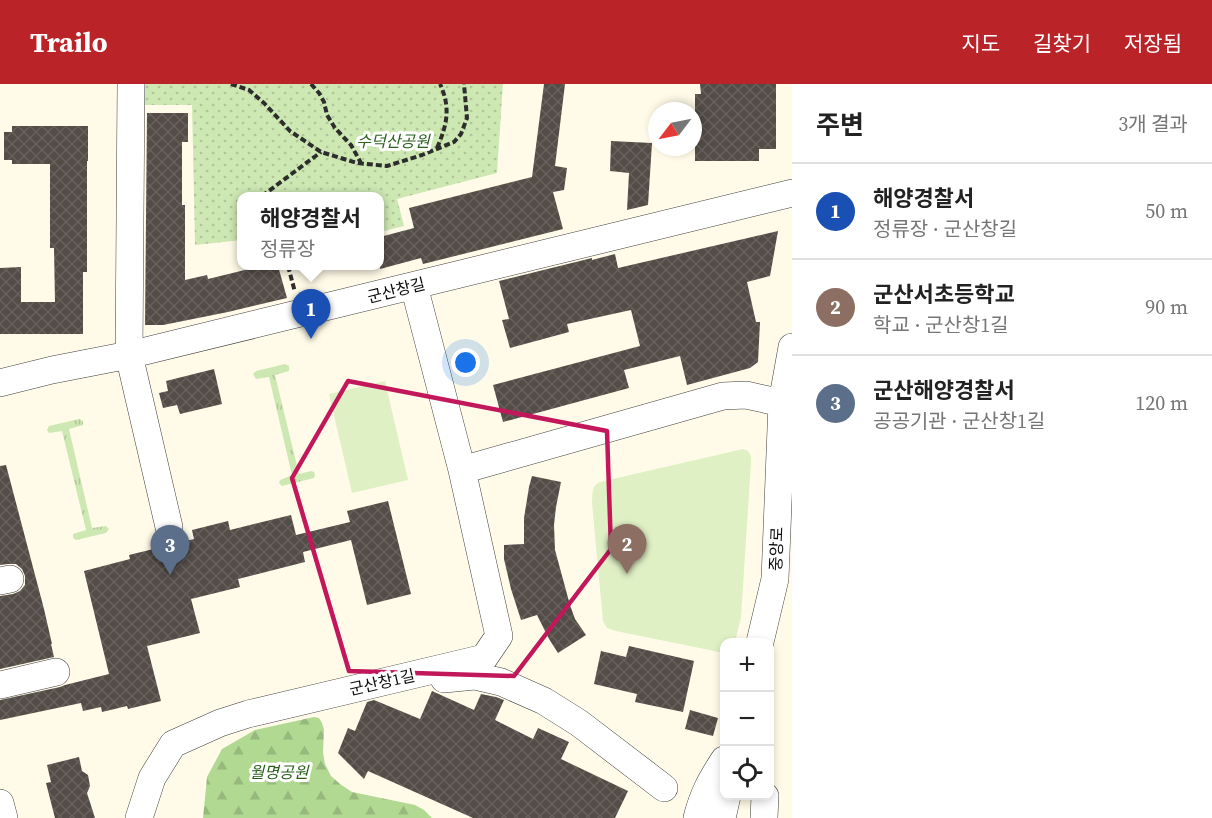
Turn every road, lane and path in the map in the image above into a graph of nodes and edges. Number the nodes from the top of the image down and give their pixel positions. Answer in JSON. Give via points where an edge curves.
{"nodes":[{"id":1,"x":131,"y":84,"type":"edge"},
{"id":2,"x":231,"y":84,"type":"edge"},
{"id":3,"x":311,"y":84,"type":"edge"},
{"id":4,"x":440,"y":84,"type":"edge"},
{"id":5,"x":464,"y":84,"type":"edge"},
{"id":6,"x":437,"y":149,"type":"junction"},
{"id":7,"x":321,"y":152,"type":"junction"},
{"id":8,"x":361,"y":163,"type":"junction"},
{"id":9,"x":267,"y":192,"type":"edge"},
{"id":10,"x":792,"y":193,"type":"edge"},
{"id":11,"x":414,"y":286,"type":"junction"},
{"id":12,"x":792,"y":347,"type":"edge"},
{"id":13,"x":129,"y":355,"type":"junction"},
{"id":14,"x":0,"y":383,"type":"edge"},
{"id":15,"x":787,"y":403,"type":"edge"},
{"id":16,"x":462,"y":470,"type":"junction"},
{"id":17,"x":169,"y":526,"type":"dead end"},
{"id":18,"x":783,"y":584,"type":"edge"},
{"id":19,"x":762,"y":638,"type":"edge"},
{"id":20,"x":56,"y":672,"type":"dead end"},
{"id":21,"x":0,"y":685,"type":"edge"},
{"id":22,"x":314,"y":698,"type":"junction"},
{"id":23,"x":720,"y":766,"type":"edge"},
{"id":24,"x":664,"y":788,"type":"dead end"},
{"id":25,"x":726,"y":800,"type":"edge"},
{"id":26,"x":765,"y":800,"type":"edge"},
{"id":27,"x":0,"y":803,"type":"edge"},
{"id":28,"x":4,"y":818,"type":"edge"},
{"id":29,"x":139,"y":818,"type":"edge"},
{"id":30,"x":697,"y":818,"type":"edge"},
{"id":31,"x":722,"y":818,"type":"edge"},
{"id":32,"x":764,"y":818,"type":"edge"}],
"edges":[{"from":1,"to":13,"type":"street"},
{"from":2,"to":7,"type":"path","via":[[249,90],[290,131]]},
{"from":3,"to":8,"type":"path","via":[[335,128]]},
{"from":4,"to":6,"type":"path","via":[[447,114]]},
{"from":5,"to":6,"type":"path","via":[[466,118],[462,134]]},
{"from":6,"to":8,"type":"path","via":[[387,166]]},
{"from":7,"to":8,"type":"path"},
{"from":7,"to":9,"type":"path"},
{"from":10,"to":11,"type":"street","name":"군산창길"},
{"from":11,"to":13,"type":"street","name":"군산창길"},
{"from":11,"to":16,"type":"street","name":"군산창1길"},
{"from":12,"to":15,"type":"street","name":"중앙로"},
{"from":13,"to":14,"type":"street","name":"군산창길"},
{"from":13,"to":17,"type":"street"},
{"from":15,"to":16,"type":"street","via":[[746,395],[723,396]]},
{"from":15,"to":18,"type":"street","name":"중앙로"},
{"from":16,"to":22,"type":"street","name":"군산창1길","via":[[499,636],[484,657]]},
{"from":18,"to":19,"type":"street","name":"중앙로"},
{"from":20,"to":21,"type":"street"},
{"from":22,"to":24,"type":"street","via":[[343,702],[448,678],[475,676],[501,682],[544,701],[579,723]]},
{"from":22,"to":29,"type":"street","name":"군산창1길","via":[[220,723],[173,744],[152,778]]},
{"from":23,"to":30,"type":"street","via":[[702,798]]},
{"from":25,"to":31,"type":"street"},
{"from":26,"to":32,"type":"street"},
{"from":27,"to":28,"type":"street"}]}
